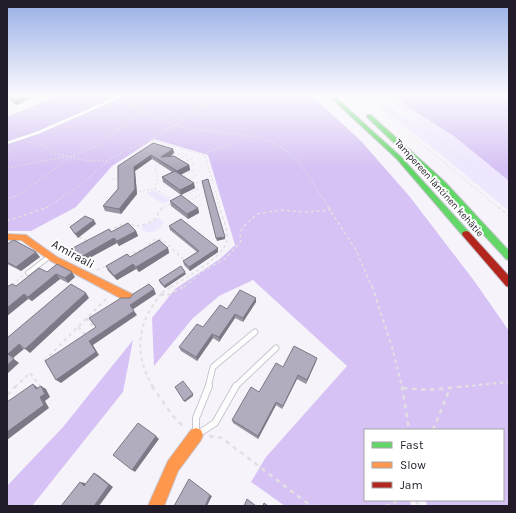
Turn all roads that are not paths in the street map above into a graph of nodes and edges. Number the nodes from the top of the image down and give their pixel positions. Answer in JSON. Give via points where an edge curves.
{"nodes":[{"id":1,"x":67,"y":119,"type":"edge"},
{"id":2,"x":356,"y":119,"type":"edge"},
{"id":3,"x":371,"y":119,"type":"edge"},
{"id":4,"x":7,"y":143,"type":"edge"},
{"id":5,"x":7,"y":237,"type":"edge"},
{"id":6,"x":52,"y":257,"type":"junction"},
{"id":7,"x":509,"y":257,"type":"edge"},
{"id":8,"x":28,"y":272,"type":"road end"},
{"id":9,"x":509,"y":283,"type":"edge"},
{"id":10,"x":128,"y":297,"type":"edge"},
{"id":11,"x":255,"y":332,"type":"dead end"},
{"id":12,"x":276,"y":348,"type":"dead end"},
{"id":13,"x":196,"y":435,"type":"junction"},
{"id":14,"x":156,"y":506,"type":"edge"}],
"edges":[{"from":1,"to":4,"type":"lane"},
{"from":2,"to":9,"type":"main road","name":"Tampereen läntinen kehätie","via":[[399,158]]},
{"from":3,"to":7,"type":"main road","name":"Tampereen läntinen kehätie","via":[[413,156]]},
{"from":5,"to":6,"type":"main road","name":"Amiraali","via":[[22,237]]},
{"from":6,"to":8,"type":"lane"},
{"from":6,"to":10,"type":"main road","name":"Amiraali"},
{"from":11,"to":13,"type":"lane","via":[[213,367],[208,389],[196,418]]},
{"from":12,"to":13,"type":"lane","via":[[236,386],[214,423]]},
{"from":13,"to":14,"type":"main road","via":[[173,466]]}]}
